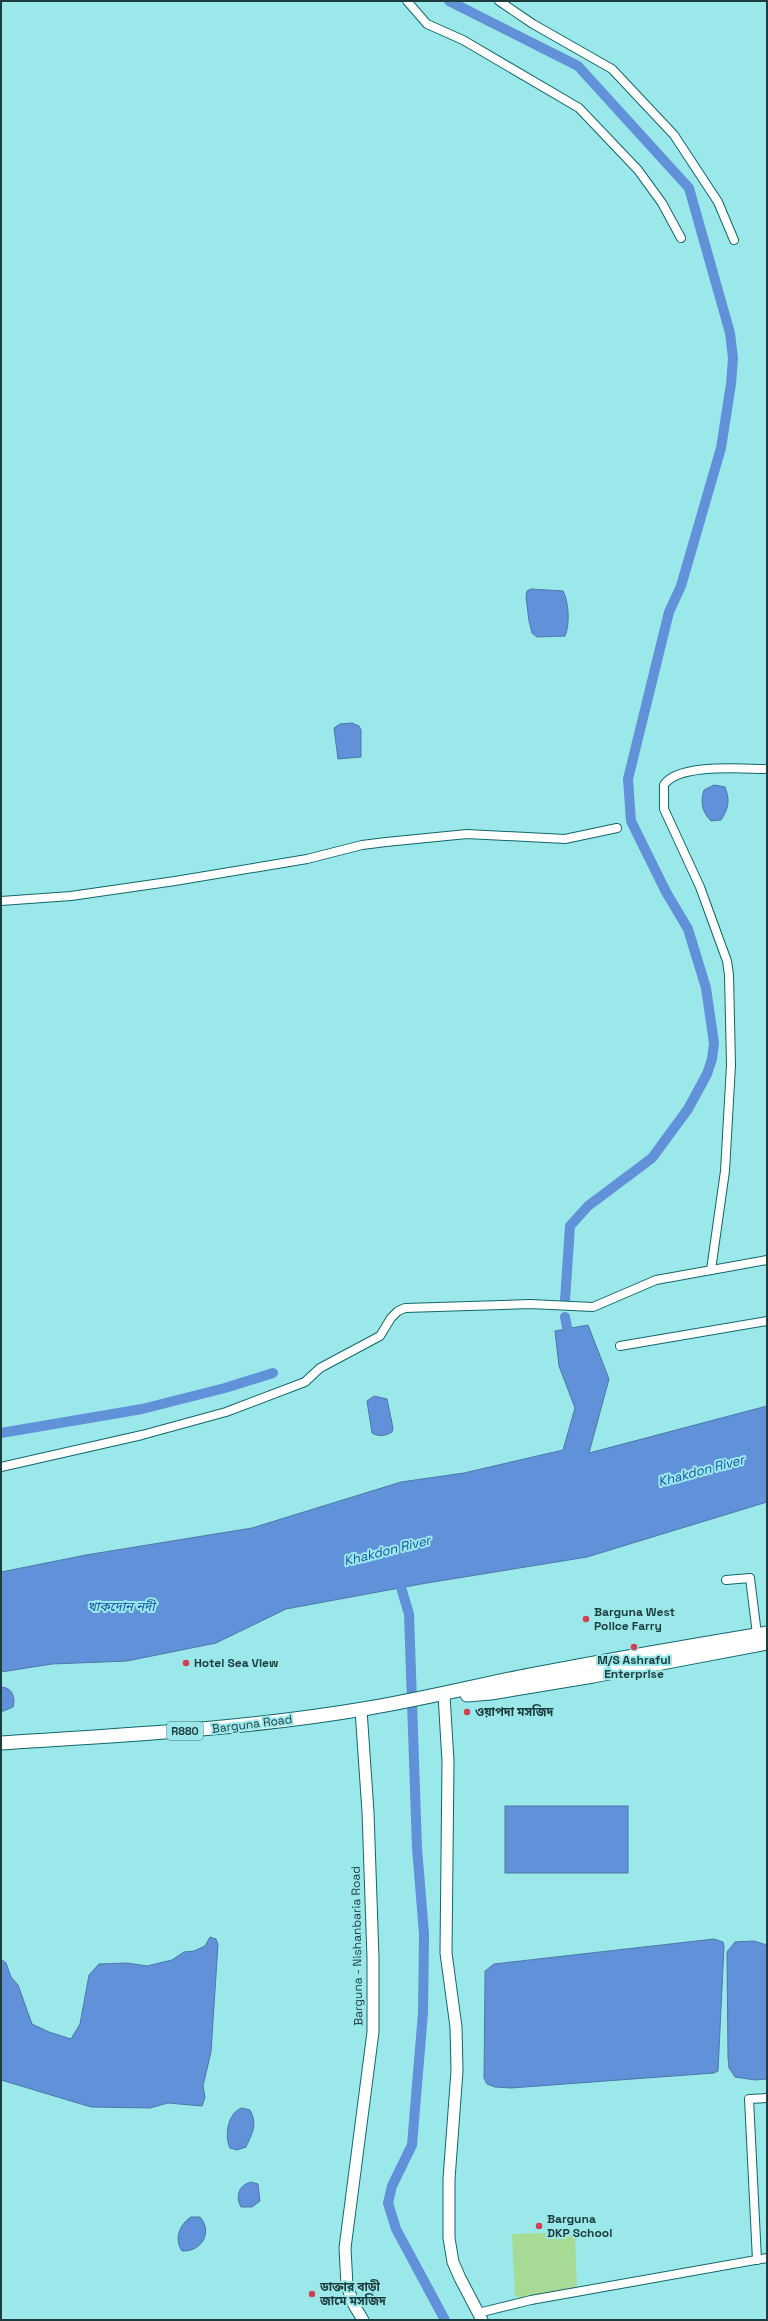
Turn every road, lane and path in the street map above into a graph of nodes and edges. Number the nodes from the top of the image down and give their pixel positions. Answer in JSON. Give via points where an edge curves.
{"nodes":[{"id":1,"x":407,"y":1,"type":"edge"},
{"id":2,"x":499,"y":1,"type":"edge"},
{"id":3,"x":681,"y":238,"type":"dead end"},
{"id":4,"x":734,"y":240,"type":"dead end"},
{"id":5,"x":767,"y":769,"type":"edge"},
{"id":6,"x":617,"y":828,"type":"dead end"},
{"id":7,"x":1,"y":901,"type":"edge"},
{"id":8,"x":767,"y":1260,"type":"edge"},
{"id":9,"x":711,"y":1270,"type":"junction"},
{"id":10,"x":767,"y":1320,"type":"edge"},
{"id":11,"x":620,"y":1346,"type":"dead end"},
{"id":12,"x":1,"y":1467,"type":"edge"},
{"id":13,"x":726,"y":1580,"type":"dead end"},
{"id":14,"x":764,"y":1637,"type":"edge"},
{"id":15,"x":449,"y":1694,"type":"junction"},
{"id":16,"x":364,"y":1709,"type":"junction"},
{"id":17,"x":1,"y":1743,"type":"edge"},
{"id":18,"x":767,"y":2098,"type":"edge"},
{"id":19,"x":767,"y":2258,"type":"edge"},
{"id":20,"x":757,"y":2260,"type":"junction"},
{"id":21,"x":480,"y":2317,"type":"edge"},
{"id":22,"x":363,"y":2320,"type":"edge"}],
"edges":[{"from":1,"to":3,"type":"street","via":[[427,24],[463,40],[579,108],[638,170],[662,203]]},
{"from":2,"to":4,"type":"street","via":[[533,24],[612,69],[674,136],[718,202]]},
{"from":5,"to":9,"type":"street","via":[[710,769],[671,776],[664,785],[664,809],[700,888],[727,961],[729,975],[731,1065],[725,1171]]},
{"from":6,"to":7,"type":"street","via":[[565,839],[467,834],[386,842],[362,845],[307,859],[175,881],[71,896]]},
{"from":8,"to":9,"type":"street"},
{"from":9,"to":12,"type":"street","via":[[656,1280],[593,1307],[530,1304],[405,1308],[391,1318],[380,1336],[320,1368],[305,1382],[226,1412],[142,1435]]},
{"from":10,"to":11,"type":"street"},
{"from":13,"to":14,"type":"street","via":[[750,1578]]},
{"from":14,"to":15,"type":"main road","name":"Barguna Road","number":"R880","via":[[531,1675],[461,1689]]},
{"from":15,"to":16,"type":"main road","name":"Barguna Road","number":"R880"},
{"from":15,"to":21,"type":"street","via":[[446,1953],[456,2027],[457,2070],[449,2179],[449,2238],[458,2273]]},
{"from":16,"to":17,"type":"main road","name":"Barguna Road","number":"R880","via":[[197,1731]]},
{"from":16,"to":22,"type":"street","name":"Barguna - Nishanbaria Road","via":[[373,1958],[372,2032],[345,2248],[347,2286]]},
{"from":18,"to":20,"type":"street","via":[[749,2099]]},
{"from":19,"to":20,"type":"street"},
{"from":20,"to":21,"type":"street","via":[[550,2296]]}]}
